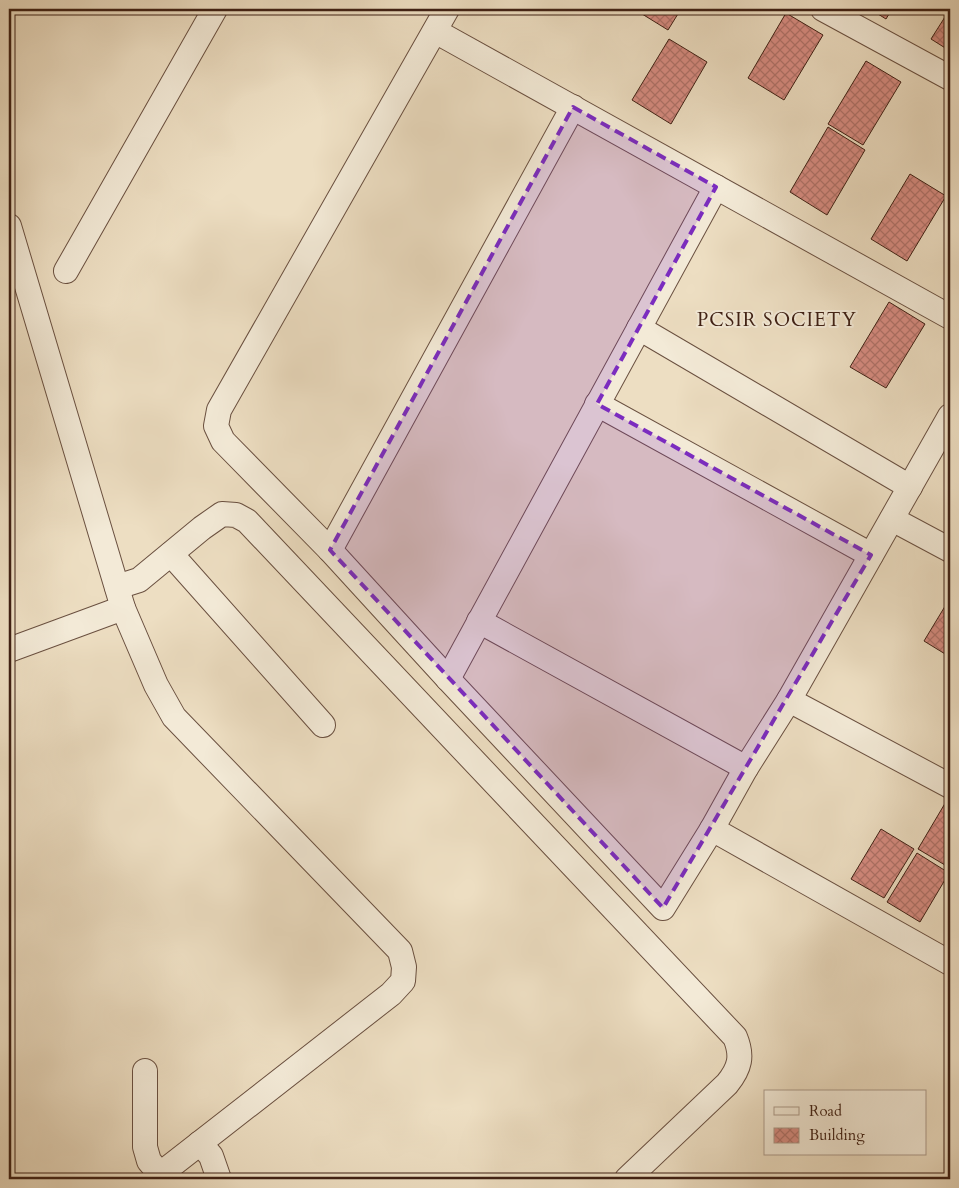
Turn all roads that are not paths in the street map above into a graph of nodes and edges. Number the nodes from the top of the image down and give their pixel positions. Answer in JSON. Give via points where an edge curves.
{"nodes":[{"id":1,"x":215,"y":9,"type":"edge"},
{"id":2,"x":447,"y":9,"type":"edge"},
{"id":3,"x":823,"y":9,"type":"edge"},
{"id":4,"x":435,"y":31,"type":"junction"},
{"id":5,"x":950,"y":78,"type":"edge"},
{"id":6,"x":573,"y":107,"type":"junction"},
{"id":7,"x":716,"y":187,"type":"junction"},
{"id":8,"x":9,"y":226,"type":"edge"},
{"id":9,"x":66,"y":271,"type":"dead end"},
{"id":10,"x":950,"y":317,"type":"edge"},
{"id":11,"x":639,"y":328,"type":"junction"},
{"id":12,"x":597,"y":404,"type":"junction"},
{"id":13,"x":950,"y":416,"type":"edge"},
{"id":14,"x":910,"y":486,"type":"junction"},
{"id":15,"x":892,"y":519,"type":"junction"},
{"id":16,"x":330,"y":550,"type":"junction"},
{"id":17,"x":950,"y":550,"type":"edge"},
{"id":18,"x":171,"y":554,"type":"junction"},
{"id":19,"x":871,"y":555,"type":"junction"},
{"id":20,"x":120,"y":598,"type":"junction"},
{"id":21,"x":479,"y":622,"type":"junction"},
{"id":22,"x":9,"y":650,"type":"edge"},
{"id":23,"x":448,"y":679,"type":"junction"},
{"id":24,"x":788,"y":700,"type":"junction"},
{"id":25,"x":323,"y":725,"type":"dead end"},
{"id":26,"x":746,"y":768,"type":"junction"},
{"id":27,"x":950,"y":786,"type":"edge"},
{"id":28,"x":712,"y":829,"type":"junction"},
{"id":29,"x":950,"y":963,"type":"edge"},
{"id":30,"x":145,"y":1071,"type":"dead end"},
{"id":31,"x":200,"y":1144,"type":"junction"},
{"id":32,"x":157,"y":1177,"type":"edge"},
{"id":33,"x":219,"y":1179,"type":"edge"},
{"id":34,"x":627,"y":1179,"type":"edge"}],
"edges":[{"from":1,"to":9,"type":"street"},
{"from":2,"to":4,"type":"street"},
{"from":3,"to":5,"type":"street"},
{"from":4,"to":6,"type":"street"},
{"from":4,"to":16,"type":"street","via":[[219,410],[216,426],[223,442]]},
{"from":6,"to":7,"type":"street"},
{"from":6,"to":16,"type":"street"},
{"from":7,"to":10,"type":"street"},
{"from":7,"to":11,"type":"street"},
{"from":8,"to":20,"type":"street"},
{"from":11,"to":12,"type":"street"},
{"from":11,"to":14,"type":"street"},
{"from":12,"to":19,"type":"street"},
{"from":12,"to":21,"type":"street"},
{"from":13,"to":14,"type":"street"},
{"from":14,"to":15,"type":"street"},
{"from":15,"to":17,"type":"street"},
{"from":15,"to":19,"type":"street"},
{"from":16,"to":23,"type":"street"},
{"from":18,"to":20,"type":"street"},
{"from":18,"to":25,"type":"street"},
{"from":18,"to":34,"type":"street","via":[[222,514],[236,515],[247,521],[734,1037],[740,1049],[736,1073]]},
{"from":19,"to":24,"type":"street"},
{"from":20,"to":22,"type":"street"},
{"from":20,"to":31,"type":"street","via":[[156,685],[174,717],[400,951],[404,967],[403,981],[391,994]]},
{"from":21,"to":23,"type":"street"},
{"from":21,"to":26,"type":"street"},
{"from":23,"to":28,"type":"street","via":[[663,908]]},
{"from":24,"to":26,"type":"street"},
{"from":24,"to":27,"type":"street"},
{"from":26,"to":28,"type":"street"},
{"from":28,"to":29,"type":"street"},
{"from":30,"to":32,"type":"street","via":[[144,1147]]},
{"from":31,"to":32,"type":"street"},
{"from":31,"to":33,"type":"street","via":[[211,1156]]}]}
